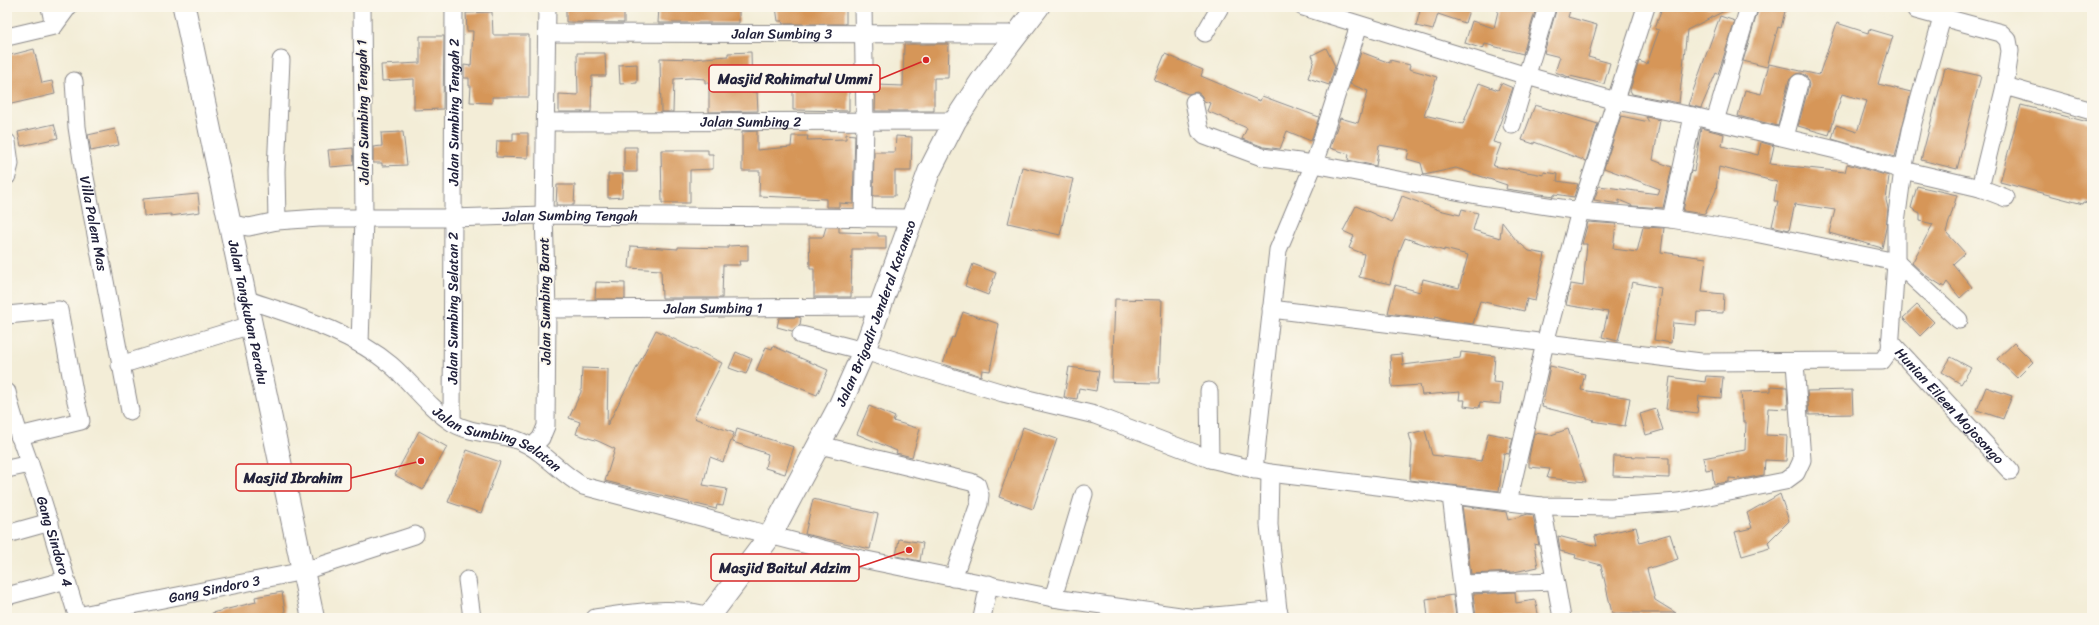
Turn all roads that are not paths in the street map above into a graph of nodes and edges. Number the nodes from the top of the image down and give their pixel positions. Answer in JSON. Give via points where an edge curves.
{"nodes":[{"id":1,"x":50,"y":7,"type":"edge"},
{"id":2,"x":68,"y":7,"type":"edge"},
{"id":3,"x":184,"y":7,"type":"edge"},
{"id":4,"x":362,"y":7,"type":"edge"},
{"id":5,"x":454,"y":7,"type":"edge"},
{"id":6,"x":547,"y":7,"type":"edge"},
{"id":7,"x":863,"y":7,"type":"edge"},
{"id":8,"x":1038,"y":7,"type":"edge"},
{"id":9,"x":1220,"y":7,"type":"edge"},
{"id":10,"x":1303,"y":7,"type":"edge"},
{"id":11,"x":1547,"y":7,"type":"edge"},
{"id":12,"x":1646,"y":7,"type":"edge"},
{"id":13,"x":1749,"y":7,"type":"edge"},
{"id":14,"x":1916,"y":10,"type":"dead end"},
{"id":15,"x":1942,"y":18,"type":"junction"},
{"id":16,"x":1359,"y":25,"type":"junction"},
{"id":17,"x":54,"y":26,"type":"junction"},
{"id":18,"x":548,"y":33,"type":"junction"},
{"id":19,"x":863,"y":33,"type":"junction"},
{"id":20,"x":1205,"y":33,"type":"dead end"},
{"id":21,"x":1016,"y":34,"type":"junction"},
{"id":22,"x":7,"y":37,"type":"edge"},
{"id":23,"x":281,"y":60,"type":"dead end"},
{"id":24,"x":1527,"y":76,"type":"junction"},
{"id":25,"x":74,"y":81,"type":"dead end"},
{"id":26,"x":1799,"y":83,"type":"dead end"},
{"id":27,"x":2005,"y":86,"type":"junction"},
{"id":28,"x":1616,"y":101,"type":"junction"},
{"id":29,"x":1194,"y":102,"type":"dead end"},
{"id":30,"x":2092,"y":111,"type":"edge"},
{"id":31,"x":1692,"y":116,"type":"junction"},
{"id":32,"x":865,"y":121,"type":"junction"},
{"id":33,"x":955,"y":121,"type":"junction"},
{"id":34,"x":1715,"y":121,"type":"junction"},
{"id":35,"x":546,"y":122,"type":"junction"},
{"id":36,"x":1512,"y":125,"type":"dead end"},
{"id":37,"x":1785,"y":137,"type":"junction"},
{"id":38,"x":7,"y":142,"type":"edge"},
{"id":39,"x":1314,"y":164,"type":"junction"},
{"id":40,"x":1903,"y":170,"type":"junction"},
{"id":41,"x":7,"y":176,"type":"edge"},
{"id":42,"x":1980,"y":188,"type":"junction"},
{"id":43,"x":2006,"y":198,"type":"dead end"},
{"id":44,"x":1580,"y":211,"type":"junction"},
{"id":45,"x":544,"y":215,"type":"junction"},
{"id":46,"x":364,"y":217,"type":"junction"},
{"id":47,"x":452,"y":218,"type":"junction"},
{"id":48,"x":863,"y":218,"type":"junction"},
{"id":49,"x":911,"y":218,"type":"junction"},
{"id":50,"x":1671,"y":220,"type":"junction"},
{"id":51,"x":277,"y":221,"type":"junction"},
{"id":52,"x":230,"y":224,"type":"junction"},
{"id":53,"x":1896,"y":262,"type":"junction"},
{"id":54,"x":245,"y":299,"type":"junction"},
{"id":55,"x":880,"y":307,"type":"junction"},
{"id":56,"x":547,"y":309,"type":"junction"},
{"id":57,"x":1271,"y":309,"type":"junction"},
{"id":58,"x":7,"y":315,"type":"edge"},
{"id":59,"x":1959,"y":320,"type":"dead end"},
{"id":60,"x":251,"y":325,"type":"junction"},
{"id":61,"x":801,"y":335,"type":"dead end"},
{"id":62,"x":1890,"y":341,"type":"junction"},
{"id":63,"x":1546,"y":343,"type":"junction"},
{"id":64,"x":360,"y":344,"type":"junction"},
{"id":65,"x":864,"y":351,"type":"junction"},
{"id":66,"x":1795,"y":363,"type":"junction"},
{"id":67,"x":120,"y":365,"type":"junction"},
{"id":68,"x":1209,"y":391,"type":"dead end"},
{"id":69,"x":8,"y":397,"type":"edge"},
{"id":70,"x":130,"y":411,"type":"dead end"},
{"id":71,"x":452,"y":422,"type":"junction"},
{"id":72,"x":18,"y":436,"type":"junction"},
{"id":73,"x":820,"y":445,"type":"junction"},
{"id":74,"x":532,"y":447,"type":"junction"},
{"id":75,"x":1210,"y":459,"type":"junction"},
{"id":76,"x":30,"y":464,"type":"junction"},
{"id":77,"x":7,"y":470,"type":"edge"},
{"id":78,"x":2010,"y":471,"type":"dead end"},
{"id":79,"x":1262,"y":472,"type":"junction"},
{"id":80,"x":1084,"y":494,"type":"dead end"},
{"id":81,"x":1451,"y":496,"type":"junction"},
{"id":82,"x":1508,"y":502,"type":"junction"},
{"id":83,"x":1542,"y":506,"type":"junction"},
{"id":84,"x":50,"y":522,"type":"junction"},
{"id":85,"x":7,"y":534,"type":"edge"},
{"id":86,"x":415,"y":536,"type":"dead end"},
{"id":87,"x":770,"y":536,"type":"junction"},
{"id":88,"x":304,"y":571,"type":"junction"},
{"id":89,"x":953,"y":578,"type":"junction"},
{"id":90,"x":66,"y":580,"type":"junction"},
{"id":91,"x":467,"y":580,"type":"dead end"},
{"id":92,"x":1554,"y":581,"type":"junction"},
{"id":93,"x":988,"y":584,"type":"junction"},
{"id":94,"x":1462,"y":584,"type":"junction"},
{"id":95,"x":7,"y":596,"type":"edge"},
{"id":96,"x":1053,"y":598,"type":"junction"},
{"id":97,"x":1279,"y":614,"type":"edge"},
{"id":98,"x":77,"y":617,"type":"edge"},
{"id":99,"x":711,"y":617,"type":"edge"},
{"id":100,"x":313,"y":618,"type":"edge"},
{"id":101,"x":472,"y":618,"type":"edge"},
{"id":102,"x":595,"y":618,"type":"edge"},
{"id":103,"x":982,"y":618,"type":"edge"},
{"id":104,"x":1466,"y":618,"type":"edge"},
{"id":105,"x":1562,"y":618,"type":"edge"}],
"edges":[{"from":1,"to":17,"type":"street"},
{"from":2,"to":17,"type":"street"},
{"from":3,"to":52,"type":"main road","name":"Jalan Tangkuban Perahu"},
{"from":4,"to":46,"type":"street","name":"Jalan Sumbing Tengah 1"},
{"from":5,"to":47,"type":"street","name":"Jalan Sumbing Tengah 2"},
{"from":6,"to":18,"type":"street","name":"Jalan Sumbing Barat"},
{"from":7,"to":19,"type":"street"},
{"from":8,"to":21,"type":"main road","name":"Jalan Brigadir Jenderal Katamso"},
{"from":9,"to":20,"type":"street"},
{"from":10,"to":16,"type":"street"},
{"from":11,"to":24,"type":"street"},
{"from":12,"to":28,"type":"street"},
{"from":13,"to":34,"type":"street"},
{"from":14,"to":15,"type":"street"},
{"from":15,"to":27,"type":"street","via":[[2001,33],[2008,40],[2010,51]]},
{"from":15,"to":40,"type":"street","via":[[1912,126]]},
{"from":16,"to":24,"type":"street"},
{"from":16,"to":39,"type":"street"},
{"from":17,"to":22,"type":"street"},
{"from":18,"to":19,"type":"street","name":"Jalan Sumbing 3"},
{"from":18,"to":35,"type":"street","name":"Jalan Sumbing Barat"},
{"from":19,"to":21,"type":"street","name":"Jalan Sumbing 3"},
{"from":19,"to":32,"type":"street"},
{"from":21,"to":33,"type":"main road","name":"Jalan Brigadir Jenderal Katamso"},
{"from":23,"to":51,"type":"street","via":[[276,172]]},
{"from":24,"to":28,"type":"street"},
{"from":24,"to":36,"type":"street"},
{"from":25,"to":67,"type":"street","name":"Villa Palem Mas","via":[[83,167]]},
{"from":26,"to":37,"type":"street"},
{"from":27,"to":30,"type":"street"},
{"from":27,"to":42,"type":"street"},
{"from":28,"to":31,"type":"street"},
{"from":28,"to":44,"type":"street"},
{"from":29,"to":39,"type":"street","via":[[1200,131],[1204,136],[1262,157]]},
{"from":31,"to":34,"type":"street"},
{"from":31,"to":50,"type":"street"},
{"from":32,"to":33,"type":"street","name":"Jalan Sumbing 2"},
{"from":32,"to":35,"type":"street","name":"Jalan Sumbing 2"},
{"from":32,"to":48,"type":"street"},
{"from":33,"to":49,"type":"main road","name":"Jalan Brigadir Jenderal Katamso","via":[[929,172]]},
{"from":34,"to":37,"type":"street"},
{"from":35,"to":45,"type":"street","name":"Jalan Sumbing Barat"},
{"from":37,"to":40,"type":"street"},
{"from":38,"to":41,"type":"street","via":[[10,159]]},
{"from":39,"to":44,"type":"street","via":[[1482,196]]},
{"from":39,"to":57,"type":"street","via":[[1278,250]]},
{"from":40,"to":42,"type":"street"},
{"from":40,"to":53,"type":"street","via":[[1896,222]]},
{"from":42,"to":43,"type":"street"},
{"from":44,"to":50,"type":"street"},
{"from":44,"to":63,"type":"street"},
{"from":45,"to":47,"type":"street","name":"Jalan Sumbing Tengah"},
{"from":45,"to":48,"type":"street","name":"Jalan Sumbing Tengah"},
{"from":45,"to":56,"type":"street","name":"Jalan Sumbing Barat"},
{"from":46,"to":47,"type":"street","name":"Jalan Sumbing Tengah"},
{"from":46,"to":51,"type":"street","name":"Jalan Sumbing Tengah"},
{"from":46,"to":64,"type":"street","name":"Jalan Sumbing Tengah 1"},
{"from":47,"to":71,"type":"street","name":"Jalan Sumbing Selatan 2"},
{"from":48,"to":49,"type":"street","name":"Jalan Sumbing Tengah"},
{"from":49,"to":55,"type":"main road","name":"Jalan Brigadir Jenderal Katamso"},
{"from":50,"to":53,"type":"street","via":[[1755,233]]},
{"from":51,"to":52,"type":"street","name":"Jalan Sumbing Tengah","via":[[249,227]]},
{"from":52,"to":54,"type":"main road","name":"Jalan Tangkuban Perahu"},
{"from":53,"to":59,"type":"street"},
{"from":53,"to":62,"type":"street"},
{"from":54,"to":60,"type":"main road","name":"Jalan Tangkuban Perahu"},
{"from":54,"to":64,"type":"street","name":"Jalan Sumbing Selatan","via":[[312,322]]},
{"from":55,"to":56,"type":"street","name":"Jalan Sumbing 1"},
{"from":55,"to":65,"type":"main road","name":"Jalan Brigadir Jenderal Katamso"},
{"from":56,"to":74,"type":"street","name":"Jalan Sumbing Barat","via":[[546,426],[541,438]]},
{"from":57,"to":63,"type":"street"},
{"from":57,"to":79,"type":"street"},
{"from":58,"to":72,"type":"street","via":[[60,310],[74,396],[81,421]]},
{"from":60,"to":67,"type":"street"},
{"from":60,"to":88,"type":"main road","name":"Jalan Tangkuban Perahu"},
{"from":61,"to":65,"type":"street"},
{"from":62,"to":66,"type":"street","via":[[1890,350],[1882,361]]},
{"from":62,"to":78,"type":"street","name":"Hunian Eileen Mojosongo"},
{"from":63,"to":66,"type":"street","via":[[1701,362]]},
{"from":63,"to":82,"type":"street"},
{"from":64,"to":71,"type":"street","name":"Jalan Sumbing Selatan","via":[[391,365]]},
{"from":65,"to":73,"type":"main road","name":"Jalan Brigadir Jenderal Katamso"},
{"from":65,"to":75,"type":"street","via":[[1003,393],[1095,415]]},
{"from":66,"to":83,"type":"street","via":[[1802,460],[1796,473],[1785,481],[1678,502],[1610,507]]},
{"from":67,"to":70,"type":"street","name":"Villa Palem Mas"},
{"from":68,"to":75,"type":"street"},
{"from":69,"to":72,"type":"street","name":"Gang Sindoro 4"},
{"from":71,"to":74,"type":"street","name":"Jalan Sumbing Selatan","via":[[479,433],[498,435]]},
{"from":72,"to":76,"type":"street","name":"Gang Sindoro 4"},
{"from":73,"to":87,"type":"main road","name":"Jalan Brigadir Jenderal Katamso"},
{"from":73,"to":89,"type":"street","via":[[977,485],[980,504]]},
{"from":74,"to":87,"type":"street","name":"Jalan Sumbing Selatan","via":[[583,486]]},
{"from":75,"to":79,"type":"street"},
{"from":76,"to":77,"type":"street"},
{"from":76,"to":84,"type":"street","name":"Gang Sindoro 4"},
{"from":79,"to":81,"type":"street"},
{"from":79,"to":97,"type":"street"},
{"from":80,"to":96,"type":"street"},
{"from":81,"to":82,"type":"street"},
{"from":81,"to":94,"type":"street"},
{"from":82,"to":83,"type":"street"},
{"from":83,"to":92,"type":"street"},
{"from":84,"to":85,"type":"street"},
{"from":84,"to":90,"type":"street","name":"Gang Sindoro 4"},
{"from":86,"to":88,"type":"street","name":"Gang Sindoro 3"},
{"from":87,"to":89,"type":"street","name":"Jalan Sumbing Selatan"},
{"from":87,"to":99,"type":"main road","name":"Jalan Brigadir Jenderal Katamso"},
{"from":88,"to":98,"type":"street","name":"Gang Sindoro 3"},
{"from":88,"to":100,"type":"main road","name":"Jalan Tangkuban Perahu"},
{"from":89,"to":93,"type":"street","name":"Jalan Sumbing Selatan"},
{"from":90,"to":95,"type":"street"},
{"from":90,"to":98,"type":"street","name":"Gang Sindoro 4"},
{"from":91,"to":101,"type":"street"},
{"from":92,"to":94,"type":"street"},
{"from":92,"to":105,"type":"street"},
{"from":93,"to":96,"type":"street","name":"Jalan Sumbing Selatan"},
{"from":93,"to":103,"type":"street"},
{"from":94,"to":104,"type":"street"},
{"from":96,"to":97,"type":"street","name":"Jalan Sumbing Selatan","via":[[1194,618]]},
{"from":99,"to":102,"type":"street","via":[[666,610]]}]}
